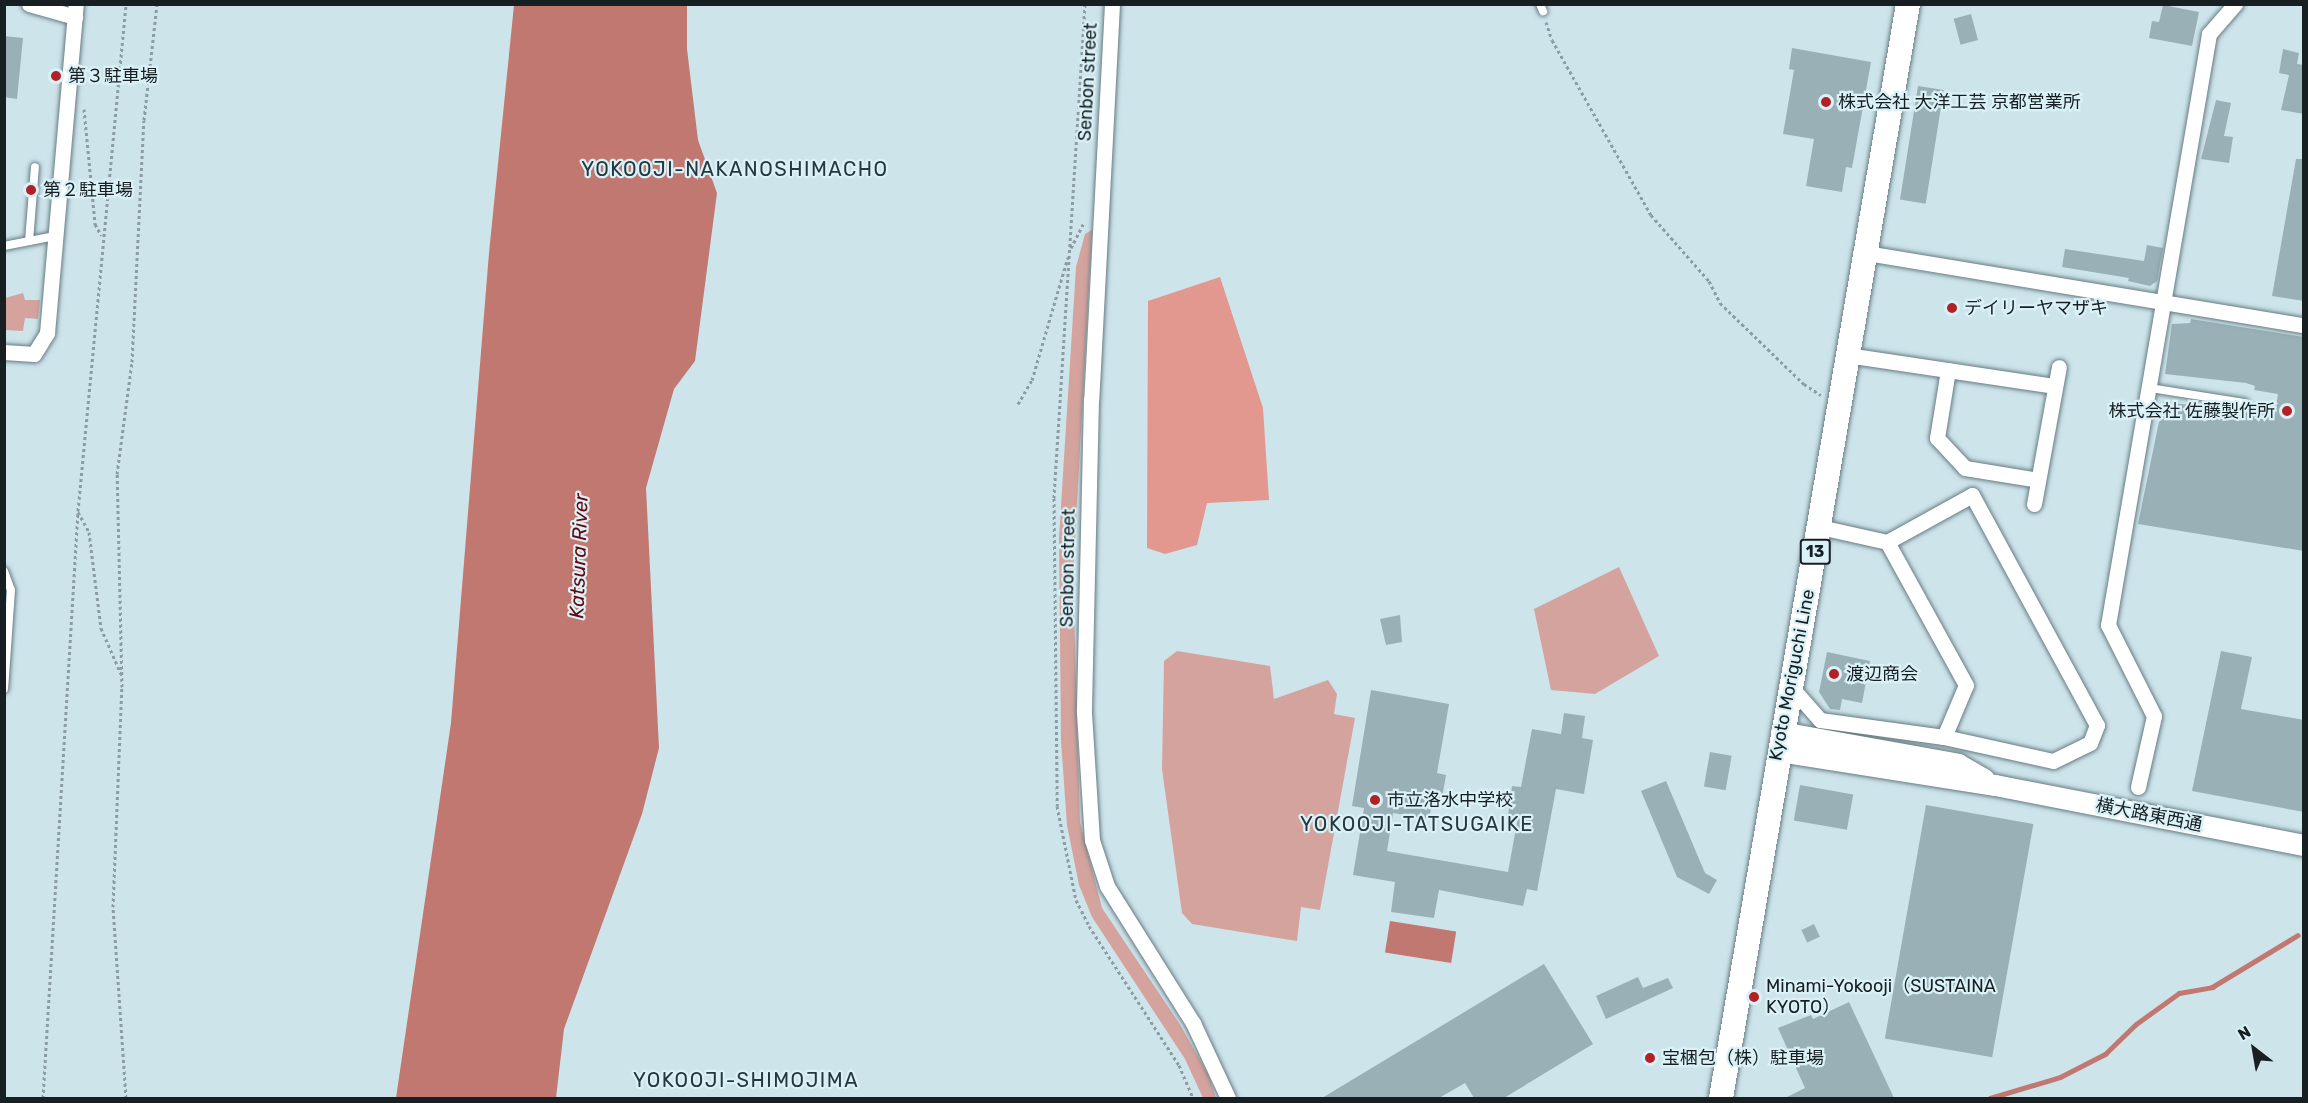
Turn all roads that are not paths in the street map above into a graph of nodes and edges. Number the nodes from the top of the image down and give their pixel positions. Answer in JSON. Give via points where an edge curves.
{"nodes":[{"id":1,"x":29,"y":4,"type":"edge"},
{"id":2,"x":1112,"y":4,"type":"edge"},
{"id":3,"x":1908,"y":4,"type":"edge"},
{"id":4,"x":2235,"y":4,"type":"edge"},
{"id":5,"x":76,"y":11,"type":"edge"},
{"id":6,"x":35,"y":167,"type":"dead end"},
{"id":7,"x":55,"y":236,"type":"junction"},
{"id":8,"x":29,"y":241,"type":"junction"},
{"id":9,"x":4,"y":246,"type":"edge"},
{"id":10,"x":1867,"y":253,"type":"junction"},
{"id":11,"x":2166,"y":300,"type":"junction"},
{"id":12,"x":2304,"y":325,"type":"edge"},
{"id":13,"x":4,"y":352,"type":"edge"},
{"id":14,"x":1847,"y":355,"type":"junction"},
{"id":15,"x":2060,"y":367,"type":"dead end"},
{"id":16,"x":1948,"y":370,"type":"junction"},
{"id":17,"x":2054,"y":386,"type":"junction"},
{"id":18,"x":2150,"y":388,"type":"junction"},
{"id":19,"x":2246,"y":403,"type":"dead end"},
{"id":20,"x":2038,"y":480,"type":"junction"},
{"id":21,"x":2034,"y":504,"type":"dead end"},
{"id":22,"x":1820,"y":526,"type":"junction"},
{"id":23,"x":1887,"y":542,"type":"junction"},
{"id":24,"x":4,"y":570,"type":"edge"},
{"id":25,"x":1791,"y":687,"type":"junction"},
{"id":26,"x":4,"y":689,"type":"edge"},
{"id":27,"x":1944,"y":737,"type":"junction"},
{"id":28,"x":1779,"y":741,"type":"junction"},
{"id":29,"x":2138,"y":787,"type":"dead end"},
{"id":30,"x":2304,"y":845,"type":"edge"},
{"id":31,"x":1228,"y":1098,"type":"edge"},
{"id":32,"x":1721,"y":1098,"type":"edge"}],
"edges":[{"from":1,"to":5,"type":"street"},
{"from":2,"to":31,"type":"street","name":"Senbon street","via":[[1090,399],[1084,712],[1092,840],[1107,886],[1193,1023]]},
{"from":3,"to":10,"type":"main road","name":"Kyoto Moriguchi Line","number":"13"},
{"from":4,"to":11,"type":"street","via":[[2209,34]]},
{"from":5,"to":7,"type":"street"},
{"from":6,"to":8,"type":"lane"},
{"from":7,"to":8,"type":"lane"},
{"from":7,"to":13,"type":"street","via":[[47,333],[34,354]]},
{"from":8,"to":9,"type":"lane"},
{"from":10,"to":11,"type":"street"},
{"from":10,"to":14,"type":"main road","name":"Kyoto Moriguchi Line","number":"13"},
{"from":11,"to":12,"type":"street"},
{"from":11,"to":18,"type":"street"},
{"from":14,"to":16,"type":"street"},
{"from":14,"to":22,"type":"main road","name":"Kyoto Moriguchi Line","number":"13"},
{"from":15,"to":17,"type":"street"},
{"from":16,"to":17,"type":"street"},
{"from":16,"to":20,"type":"street","via":[[1937,438],[1965,468]]},
{"from":17,"to":20,"type":"street"},
{"from":18,"to":19,"type":"lane"},
{"from":18,"to":29,"type":"street","via":[[2108,625],[2154,716]]},
{"from":20,"to":21,"type":"street"},
{"from":22,"to":23,"type":"street"},
{"from":22,"to":25,"type":"main road","name":"Kyoto Moriguchi Line","number":"13"},
{"from":23,"to":27,"type":"street","via":[[1966,686]]},
{"from":23,"to":27,"type":"street","via":[[1972,495],[2097,725],[2090,743],[2053,761]]},
{"from":24,"to":26,"type":"lane","via":[[11,590]]},
{"from":25,"to":27,"type":"street","via":[[1820,720]]},
{"from":25,"to":28,"type":"main road","name":"Kyoto Moriguchi Line","number":"13"},
{"from":28,"to":30,"type":"street","name":"横大路東西通","via":[[1958,764],[1995,785]]},
{"from":28,"to":32,"type":"main road","name":"Kyoto Moriguchi Line","number":"13"}]}
